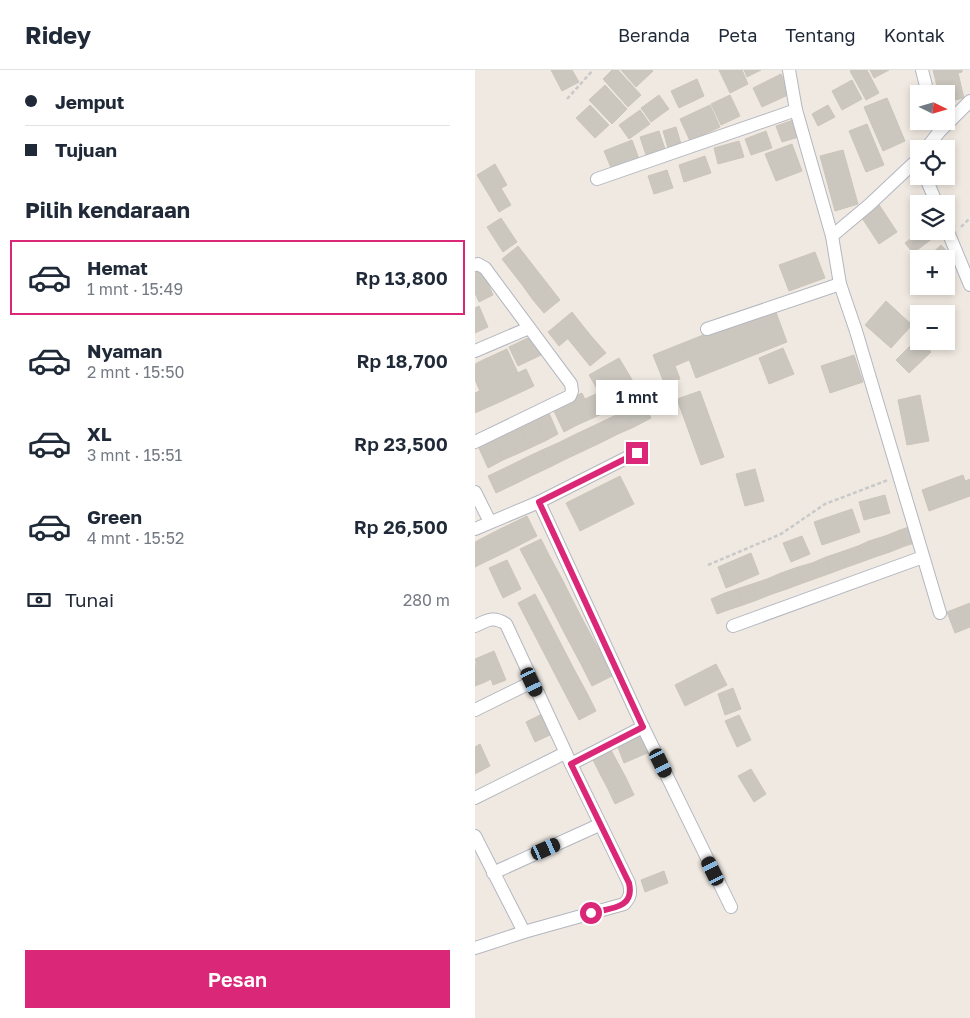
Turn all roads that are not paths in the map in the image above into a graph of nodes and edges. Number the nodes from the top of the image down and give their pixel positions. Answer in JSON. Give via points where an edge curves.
{"nodes":[{"id":1,"x":789,"y":70,"type":"edge"},
{"id":2,"x":922,"y":70,"type":"edge"},
{"id":3,"x":926,"y":85,"type":"edge"},
{"id":4,"x":970,"y":101,"type":"edge"},
{"id":5,"x":796,"y":110,"type":"junction"},
{"id":6,"x":955,"y":113,"type":"edge"},
{"id":7,"x":910,"y":167,"type":"edge"},
{"id":8,"x":597,"y":179,"type":"dead end"},
{"id":9,"x":832,"y":236,"type":"junction"},
{"id":10,"x":952,"y":240,"type":"edge"},
{"id":11,"x":475,"y":264,"type":"edge"},
{"id":12,"x":841,"y":284,"type":"junction"},
{"id":13,"x":970,"y":285,"type":"edge"},
{"id":14,"x":529,"y":328,"type":"junction"},
{"id":15,"x":707,"y":329,"type":"dead end"},
{"id":16,"x":475,"y":351,"type":"edge"},
{"id":17,"x":475,"y":442,"type":"edge"},
{"id":18,"x":637,"y":453,"type":"dead end"},
{"id":19,"x":475,"y":492,"type":"edge"},
{"id":20,"x":539,"y":502,"type":"junction"},
{"id":21,"x":490,"y":522,"type":"junction"},
{"id":22,"x":475,"y":529,"type":"edge"},
{"id":23,"x":923,"y":557,"type":"junction"},
{"id":24,"x":940,"y":613,"type":"dead end"},
{"id":25,"x":475,"y":626,"type":"edge"},
{"id":26,"x":733,"y":626,"type":"dead end"},
{"id":27,"x":532,"y":682,"type":"junction"},
{"id":28,"x":475,"y":710,"type":"edge"},
{"id":29,"x":643,"y":727,"type":"junction"},
{"id":30,"x":568,"y":758,"type":"junction"},
{"id":31,"x":475,"y":798,"type":"edge"},
{"id":32,"x":599,"y":825,"type":"junction"},
{"id":33,"x":475,"y":836,"type":"edge"},
{"id":34,"x":493,"y":872,"type":"junction"},
{"id":35,"x":731,"y":907,"type":"dead end"},
{"id":36,"x":524,"y":932,"type":"junction"},
{"id":37,"x":475,"y":948,"type":"edge"}],
"edges":[{"from":1,"to":5,"type":"street"},
{"from":2,"to":3,"type":"street"},
{"from":4,"to":6,"type":"street"},
{"from":5,"to":8,"type":"street"},
{"from":5,"to":9,"type":"street"},
{"from":7,"to":9,"type":"street"},
{"from":9,"to":12,"type":"street"},
{"from":10,"to":13,"type":"street"},
{"from":11,"to":14,"type":"street","via":[[485,268]]},
{"from":12,"to":15,"type":"street"},
{"from":12,"to":23,"type":"street"},
{"from":14,"to":16,"type":"street"},
{"from":14,"to":17,"type":"street","via":[[571,384],[570,396]]},
{"from":18,"to":20,"type":"street"},
{"from":19,"to":21,"type":"street"},
{"from":20,"to":21,"type":"street"},
{"from":20,"to":29,"type":"street"},
{"from":21,"to":22,"type":"street"},
{"from":23,"to":24,"type":"street"},
{"from":23,"to":26,"type":"street"},
{"from":25,"to":27,"type":"street","via":[[490,619],[506,624]]},
{"from":27,"to":28,"type":"street"},
{"from":27,"to":30,"type":"street"},
{"from":29,"to":30,"type":"street"},
{"from":29,"to":35,"type":"street"},
{"from":30,"to":31,"type":"street"},
{"from":30,"to":32,"type":"street"},
{"from":32,"to":34,"type":"street"},
{"from":32,"to":36,"type":"street","via":[[629,883],[629,899],[625,904]]},
{"from":33,"to":34,"type":"street"},
{"from":34,"to":36,"type":"street"},
{"from":36,"to":37,"type":"street"}]}
